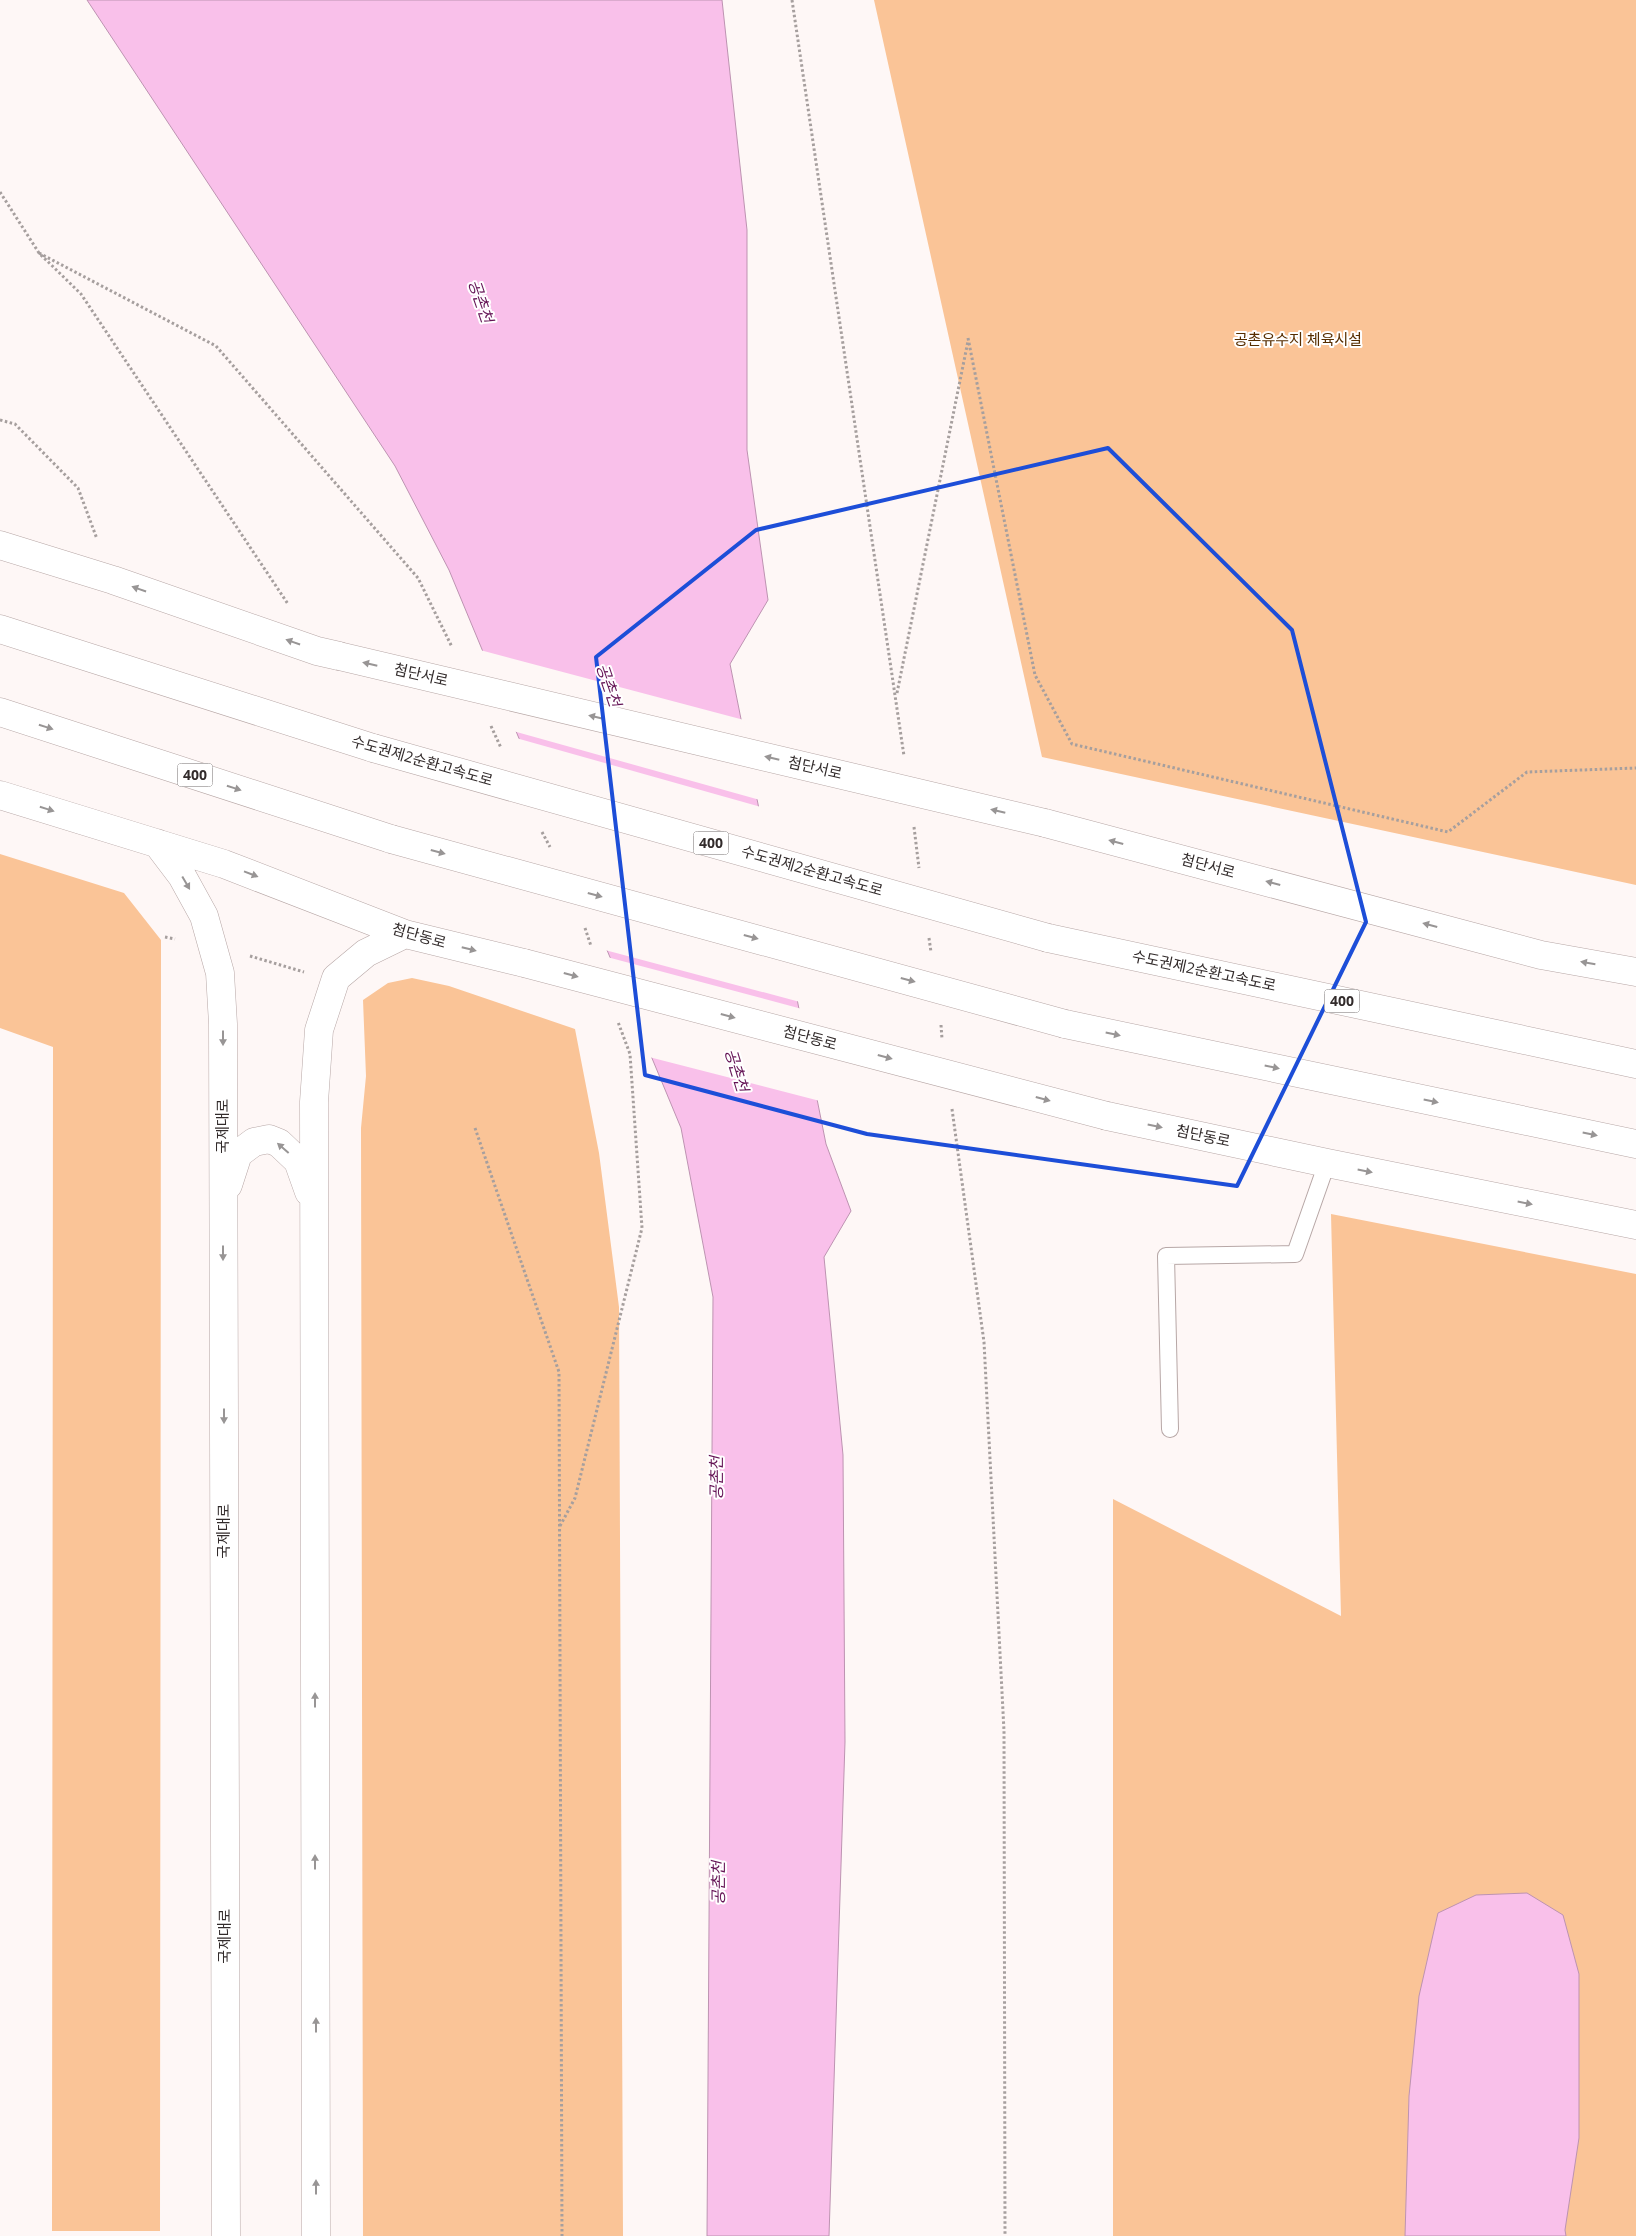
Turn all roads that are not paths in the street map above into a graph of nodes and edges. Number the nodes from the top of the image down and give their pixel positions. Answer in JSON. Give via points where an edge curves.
{"nodes":[{"id":1,"x":0,"y":544,"type":"edge"},
{"id":2,"x":0,"y":629,"type":"edge"},
{"id":3,"x":0,"y":712,"type":"edge"},
{"id":4,"x":0,"y":795,"type":"edge"},
{"id":5,"x":157,"y":843,"type":"junction"},
{"id":6,"x":405,"y":934,"type":"junction"},
{"id":7,"x":1636,"y":972,"type":"edge"},
{"id":8,"x":1636,"y":1064,"type":"edge"},
{"id":9,"x":1636,"y":1144,"type":"edge"},
{"id":10,"x":1327,"y":1163,"type":"junction"},
{"id":11,"x":314,"y":1205,"type":"junction"},
{"id":12,"x":223,"y":1212,"type":"junction"},
{"id":13,"x":1636,"y":1225,"type":"edge"},
{"id":14,"x":1170,"y":1429,"type":"dead end"},
{"id":15,"x":226,"y":2236,"type":"edge"},
{"id":16,"x":316,"y":2236,"type":"edge"}],
"edges":[{"from":7,"to":1,"type":"main road","name":"첨단서로","one_way":true,"bridge":true,"via":[[1541,955],[1045,823],[328,654]]},
{"from":2,"to":8,"type":"main road","name":"수도권제2순환고속도로","number":"400","bridge":true,"via":[[373,748],[1048,938]]},
{"from":3,"to":9,"type":"main road","number":"400","one_way":true,"bridge":true,"via":[[391,839],[1065,1024]]},
{"from":4,"to":5,"type":"main road","name":"첨단동로","one_way":true},
{"from":5,"to":6,"type":"main road","name":"첨단동로","one_way":true,"via":[[224,864]]},
{"from":5,"to":12,"type":"main road","name":"국제대로","one_way":true,"via":[[182,876],[204,916],[220,973]]},
{"from":6,"to":10,"type":"main road","name":"첨단동로","one_way":true,"bridge":true,"via":[[1108,1116]]},
{"from":6,"to":11,"type":"main road","via":[[366,953],[336,978],[319,1030],[314,1102]]},
{"from":10,"to":13,"type":"main road","name":"첨단동로","one_way":true},
{"from":10,"to":14,"type":"lane","via":[[1295,1254],[1166,1256]]},
{"from":11,"to":12,"type":"main road","one_way":true,"via":[[298,1162],[279,1144],[269,1140],[254,1142],[238,1154]]},
{"from":16,"to":11,"type":"main road","one_way":true},
{"from":12,"to":15,"type":"main road","name":"국제대로","one_way":true}]}
